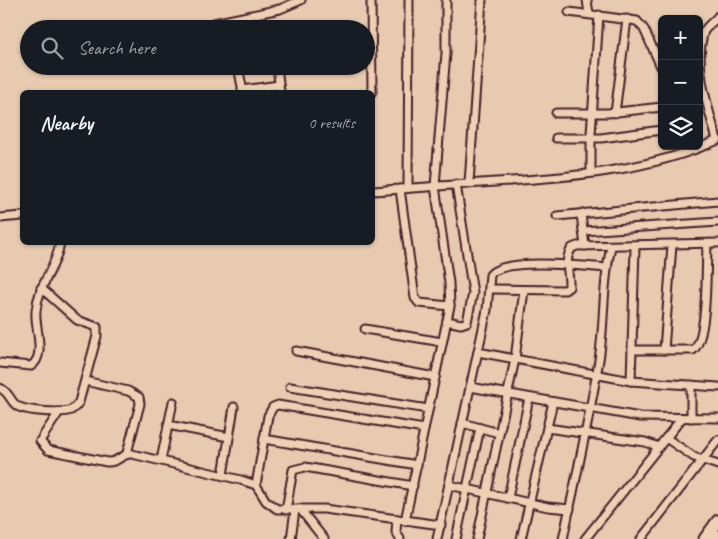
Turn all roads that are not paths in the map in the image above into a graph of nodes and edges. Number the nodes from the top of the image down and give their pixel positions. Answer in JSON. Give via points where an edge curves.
{"nodes":[{"id":1,"x":302,"y":0,"type":"edge"},
{"id":2,"x":372,"y":0,"type":"edge"},
{"id":3,"x":409,"y":0,"type":"edge"},
{"id":4,"x":446,"y":0,"type":"edge"},
{"id":5,"x":482,"y":0,"type":"edge"},
{"id":6,"x":587,"y":0,"type":"edge"},
{"id":7,"x":570,"y":12,"type":"dead end"},
{"id":8,"x":588,"y":14,"type":"junction"},
{"id":9,"x":599,"y":16,"type":"junction"},
{"id":10,"x":718,"y":16,"type":"edge"},
{"id":11,"x":627,"y":19,"type":"junction"},
{"id":12,"x":228,"y":20,"type":"edge"},
{"id":13,"x":372,"y":20,"type":"edge"},
{"id":14,"x":658,"y":60,"type":"edge"},
{"id":15,"x":239,"y":75,"type":"edge"},
{"id":16,"x":278,"y":75,"type":"edge"},
{"id":17,"x":372,"y":75,"type":"edge"},
{"id":18,"x":280,"y":89,"type":"edge"},
{"id":19,"x":242,"y":90,"type":"edge"},
{"id":20,"x":261,"y":90,"type":"edge"},
{"id":21,"x":372,"y":90,"type":"edge"},
{"id":22,"x":658,"y":108,"type":"edge"},
{"id":23,"x":556,"y":113,"type":"dead end"},
{"id":24,"x":615,"y":113,"type":"junction"},
{"id":25,"x":592,"y":114,"type":"junction"},
{"id":26,"x":658,"y":130,"type":"edge"},
{"id":27,"x":556,"y":138,"type":"dead end"},
{"id":28,"x":590,"y":139,"type":"junction"},
{"id":29,"x":717,"y":140,"type":"edge"},
{"id":30,"x":703,"y":145,"type":"edge"},
{"id":31,"x":689,"y":150,"type":"edge"},
{"id":32,"x":591,"y":172,"type":"junction"},
{"id":33,"x":456,"y":184,"type":"junction"},
{"id":34,"x":469,"y":184,"type":"junction"},
{"id":35,"x":435,"y":186,"type":"junction"},
{"id":36,"x":408,"y":188,"type":"junction"},
{"id":37,"x":400,"y":189,"type":"junction"},
{"id":38,"x":375,"y":190,"type":"edge"},
{"id":39,"x":718,"y":201,"type":"edge"},
{"id":40,"x":581,"y":214,"type":"junction"},
{"id":41,"x":20,"y":216,"type":"edge"},
{"id":42,"x":557,"y":216,"type":"dead end"},
{"id":43,"x":0,"y":218,"type":"edge"},
{"id":44,"x":718,"y":222,"type":"edge"},
{"id":45,"x":583,"y":230,"type":"junction"},
{"id":46,"x":718,"y":243,"type":"edge"},
{"id":47,"x":707,"y":244,"type":"junction"},
{"id":48,"x":60,"y":245,"type":"edge"},
{"id":49,"x":672,"y":245,"type":"junction"},
{"id":50,"x":585,"y":246,"type":"junction"},
{"id":51,"x":610,"y":247,"type":"junction"},
{"id":52,"x":635,"y":247,"type":"junction"},
{"id":53,"x":568,"y":266,"type":"junction"},
{"id":54,"x":606,"y":268,"type":"junction"},
{"id":55,"x":41,"y":288,"type":"junction"},
{"id":56,"x":490,"y":289,"type":"junction"},
{"id":57,"x":524,"y":290,"type":"junction"},
{"id":58,"x":450,"y":306,"type":"junction"},
{"id":59,"x":447,"y":321,"type":"junction"},
{"id":60,"x":365,"y":329,"type":"dead end"},
{"id":61,"x":442,"y":342,"type":"junction"},
{"id":62,"x":632,"y":350,"type":"junction"},
{"id":63,"x":664,"y":350,"type":"junction"},
{"id":64,"x":296,"y":352,"type":"dead end"},
{"id":65,"x":478,"y":352,"type":"junction"},
{"id":66,"x":514,"y":359,"type":"junction"},
{"id":67,"x":0,"y":362,"type":"edge"},
{"id":68,"x":596,"y":374,"type":"junction"},
{"id":69,"x":435,"y":377,"type":"junction"},
{"id":70,"x":631,"y":381,"type":"junction"},
{"id":71,"x":85,"y":382,"type":"junction"},
{"id":72,"x":691,"y":385,"type":"junction"},
{"id":73,"x":290,"y":387,"type":"dead end"},
{"id":74,"x":470,"y":387,"type":"junction"},
{"id":75,"x":718,"y":387,"type":"edge"},
{"id":76,"x":0,"y":388,"type":"edge"},
{"id":77,"x":507,"y":394,"type":"junction"},
{"id":78,"x":529,"y":398,"type":"junction"},
{"id":79,"x":173,"y":402,"type":"dead end"},
{"id":80,"x":553,"y":402,"type":"junction"},
{"id":81,"x":234,"y":408,"type":"dead end"},
{"id":82,"x":591,"y":408,"type":"junction"},
{"id":83,"x":428,"y":409,"type":"junction"},
{"id":84,"x":59,"y":412,"type":"junction"},
{"id":85,"x":682,"y":418,"type":"junction"},
{"id":86,"x":691,"y":418,"type":"junction"},
{"id":87,"x":718,"y":418,"type":"edge"},
{"id":88,"x":168,"y":424,"type":"junction"},
{"id":89,"x":462,"y":424,"type":"junction"},
{"id":90,"x":480,"y":428,"type":"junction"},
{"id":91,"x":547,"y":428,"type":"junction"},
{"id":92,"x":424,"y":429,"type":"junction"},
{"id":93,"x":499,"y":433,"type":"junction"},
{"id":94,"x":586,"y":434,"type":"junction"},
{"id":95,"x":229,"y":437,"type":"junction"},
{"id":96,"x":666,"y":438,"type":"junction"},
{"id":97,"x":264,"y":439,"type":"junction"},
{"id":98,"x":718,"y":440,"type":"edge"},
{"id":99,"x":659,"y":447,"type":"junction"},
{"id":100,"x":127,"y":454,"type":"junction"},
{"id":101,"x":161,"y":460,"type":"junction"},
{"id":102,"x":702,"y":461,"type":"junction"},
{"id":103,"x":417,"y":465,"type":"junction"},
{"id":104,"x":718,"y":465,"type":"edge"},
{"id":105,"x":223,"y":475,"type":"junction"},
{"id":106,"x":449,"y":485,"type":"junction"},
{"id":107,"x":256,"y":486,"type":"junction"},
{"id":108,"x":413,"y":486,"type":"junction"},
{"id":109,"x":467,"y":489,"type":"junction"},
{"id":110,"x":488,"y":494,"type":"junction"},
{"id":111,"x":508,"y":498,"type":"junction"},
{"id":112,"x":530,"y":503,"type":"junction"},
{"id":113,"x":570,"y":509,"type":"junction"},
{"id":114,"x":286,"y":510,"type":"junction"},
{"id":115,"x":298,"y":510,"type":"junction"},
{"id":116,"x":397,"y":520,"type":"junction"},
{"id":117,"x":405,"y":521,"type":"junction"},
{"id":118,"x":718,"y":521,"type":"edge"},
{"id":119,"x":441,"y":525,"type":"junction"},
{"id":120,"x":718,"y":536,"type":"edge"},
{"id":121,"x":291,"y":539,"type":"edge"},
{"id":122,"x":324,"y":539,"type":"edge"},
{"id":123,"x":400,"y":539,"type":"edge"},
{"id":124,"x":437,"y":539,"type":"edge"},
{"id":125,"x":456,"y":539,"type":"edge"},
{"id":126,"x":477,"y":539,"type":"edge"},
{"id":127,"x":521,"y":539,"type":"edge"},
{"id":128,"x":563,"y":539,"type":"edge"},
{"id":129,"x":585,"y":539,"type":"edge"},
{"id":130,"x":642,"y":539,"type":"edge"},
{"id":131,"x":705,"y":539,"type":"edge"},
{"id":132,"x":715,"y":539,"type":"edge"}],
"edges":[{"from":1,"to":12,"type":"street","via":[[280,9]]},
{"from":2,"to":13,"type":"street"},
{"from":3,"to":36,"type":"street"},
{"from":4,"to":35,"type":"street","via":[[446,53]]},
{"from":5,"to":34,"type":"street"},
{"from":6,"to":8,"type":"street"},
{"from":7,"to":8,"type":"street"},
{"from":8,"to":9,"type":"street"},
{"from":9,"to":11,"type":"street"},
{"from":9,"to":25,"type":"street"},
{"from":10,"to":29,"type":"street","via":[[703,34],[701,70]]},
{"from":11,"to":14,"type":"street","via":[[641,24]]},
{"from":11,"to":24,"type":"street"},
{"from":15,"to":19,"type":"street"},
{"from":16,"to":18,"type":"street"},
{"from":17,"to":21,"type":"street"},
{"from":18,"to":20,"type":"street"},
{"from":22,"to":24,"type":"street"},
{"from":23,"to":25,"type":"street"},
{"from":24,"to":25,"type":"street"},
{"from":25,"to":28,"type":"street"},
{"from":26,"to":28,"type":"street"},
{"from":27,"to":28,"type":"street"},
{"from":28,"to":32,"type":"street"},
{"from":29,"to":30,"type":"street"},
{"from":31,"to":32,"type":"street","via":[[655,162]]},
{"from":32,"to":34,"type":"street"},
{"from":33,"to":34,"type":"street"},
{"from":33,"to":35,"type":"street"},
{"from":33,"to":59,"type":"street","via":[[473,293],[467,322]]},
{"from":35,"to":36,"type":"street"},
{"from":35,"to":58,"type":"street"},
{"from":36,"to":37,"type":"street"},
{"from":37,"to":38,"type":"street"},
{"from":37,"to":58,"type":"street","via":[[415,298],[419,303]]},
{"from":39,"to":40,"type":"street"},
{"from":40,"to":42,"type":"street"},
{"from":40,"to":45,"type":"street"},
{"from":41,"to":43,"type":"street"},
{"from":44,"to":45,"type":"street"},
{"from":45,"to":50,"type":"street"},
{"from":46,"to":47,"type":"street"},
{"from":47,"to":49,"type":"street"},
{"from":47,"to":63,"type":"street","via":[[704,320],[698,346],[693,350]]},
{"from":48,"to":55,"type":"street"},
{"from":49,"to":52,"type":"street"},
{"from":49,"to":63,"type":"street"},
{"from":50,"to":51,"type":"street"},
{"from":50,"to":53,"type":"street","via":[[572,248]]},
{"from":51,"to":52,"type":"street"},
{"from":51,"to":54,"type":"street"},
{"from":52,"to":62,"type":"street"},
{"from":53,"to":54,"type":"street"},
{"from":53,"to":56,"type":"street","via":[[496,269],[490,275]]},
{"from":53,"to":57,"type":"street","via":[[569,288]]},
{"from":54,"to":68,"type":"street"},
{"from":55,"to":67,"type":"street","via":[[35,312],[39,342],[37,360],[31,366]]},
{"from":55,"to":71,"type":"street","via":[[77,320],[97,327]]},
{"from":56,"to":57,"type":"street"},
{"from":56,"to":65,"type":"street"},
{"from":57,"to":66,"type":"street"},
{"from":58,"to":59,"type":"street"},
{"from":59,"to":61,"type":"street"},
{"from":60,"to":61,"type":"street"},
{"from":61,"to":69,"type":"street"},
{"from":62,"to":63,"type":"street"},
{"from":62,"to":70,"type":"street"},
{"from":64,"to":69,"type":"street"},
{"from":65,"to":66,"type":"street"},
{"from":65,"to":74,"type":"street"},
{"from":66,"to":68,"type":"street"},
{"from":66,"to":77,"type":"street"},
{"from":68,"to":70,"type":"street"},
{"from":68,"to":82,"type":"street"},
{"from":69,"to":83,"type":"street"},
{"from":70,"to":72,"type":"street"},
{"from":71,"to":84,"type":"street","via":[[76,407]]},
{"from":71,"to":100,"type":"street","via":[[128,391],[139,397]]},
{"from":72,"to":75,"type":"street"},
{"from":72,"to":86,"type":"street"},
{"from":73,"to":83,"type":"street"},
{"from":74,"to":77,"type":"street"},
{"from":74,"to":89,"type":"street"},
{"from":76,"to":84,"type":"street","via":[[6,390],[18,407]]},
{"from":77,"to":78,"type":"street"},
{"from":77,"to":93,"type":"street"},
{"from":78,"to":80,"type":"street"},
{"from":78,"to":111,"type":"street"},
{"from":79,"to":88,"type":"street"},
{"from":80,"to":82,"type":"street"},
{"from":80,"to":91,"type":"street"},
{"from":81,"to":95,"type":"street"},
{"from":82,"to":85,"type":"street","via":[[640,416]]},
{"from":82,"to":94,"type":"street"},
{"from":83,"to":92,"type":"street"},
{"from":84,"to":100,"type":"street","via":[[41,438],[44,448],[108,462],[118,461]]},
{"from":85,"to":86,"type":"street"},
{"from":85,"to":96,"type":"street"},
{"from":86,"to":87,"type":"street"},
{"from":88,"to":95,"type":"street"},
{"from":88,"to":101,"type":"street"},
{"from":89,"to":90,"type":"street"},
{"from":89,"to":106,"type":"street"},
{"from":90,"to":93,"type":"street"},
{"from":90,"to":109,"type":"street"},
{"from":91,"to":94,"type":"street"},
{"from":91,"to":112,"type":"street"},
{"from":92,"to":97,"type":"street","via":[[278,405],[268,416]]},
{"from":92,"to":103,"type":"street"},
{"from":93,"to":110,"type":"street"},
{"from":94,"to":99,"type":"street"},
{"from":94,"to":113,"type":"street"},
{"from":95,"to":105,"type":"street"},
{"from":96,"to":99,"type":"street"},
{"from":96,"to":102,"type":"street"},
{"from":97,"to":103,"type":"street"},
{"from":97,"to":107,"type":"street"},
{"from":98,"to":102,"type":"street"},
{"from":99,"to":129,"type":"street"},
{"from":100,"to":101,"type":"street"},
{"from":101,"to":105,"type":"street"},
{"from":102,"to":104,"type":"street"},
{"from":102,"to":130,"type":"street"},
{"from":103,"to":108,"type":"street"},
{"from":105,"to":107,"type":"street"},
{"from":106,"to":109,"type":"street"},
{"from":106,"to":119,"type":"street"},
{"from":107,"to":114,"type":"street","via":[[271,506]]},
{"from":108,"to":114,"type":"street","via":[[295,468]]},
{"from":108,"to":117,"type":"street"},
{"from":109,"to":110,"type":"street"},
{"from":109,"to":125,"type":"street"},
{"from":110,"to":111,"type":"street"},
{"from":110,"to":126,"type":"street"},
{"from":111,"to":112,"type":"street"},
{"from":112,"to":113,"type":"street"},
{"from":112,"to":127,"type":"street"},
{"from":113,"to":128,"type":"street"},
{"from":114,"to":115,"type":"street"},
{"from":115,"to":116,"type":"street","via":[[338,511]]},
{"from":115,"to":121,"type":"street"},
{"from":115,"to":122,"type":"street"},
{"from":116,"to":117,"type":"street"},
{"from":116,"to":123,"type":"street","via":[[396,532]]},
{"from":117,"to":119,"type":"street"},
{"from":118,"to":131,"type":"highway"},
{"from":119,"to":124,"type":"street"},
{"from":120,"to":132,"type":"highway"}]}
